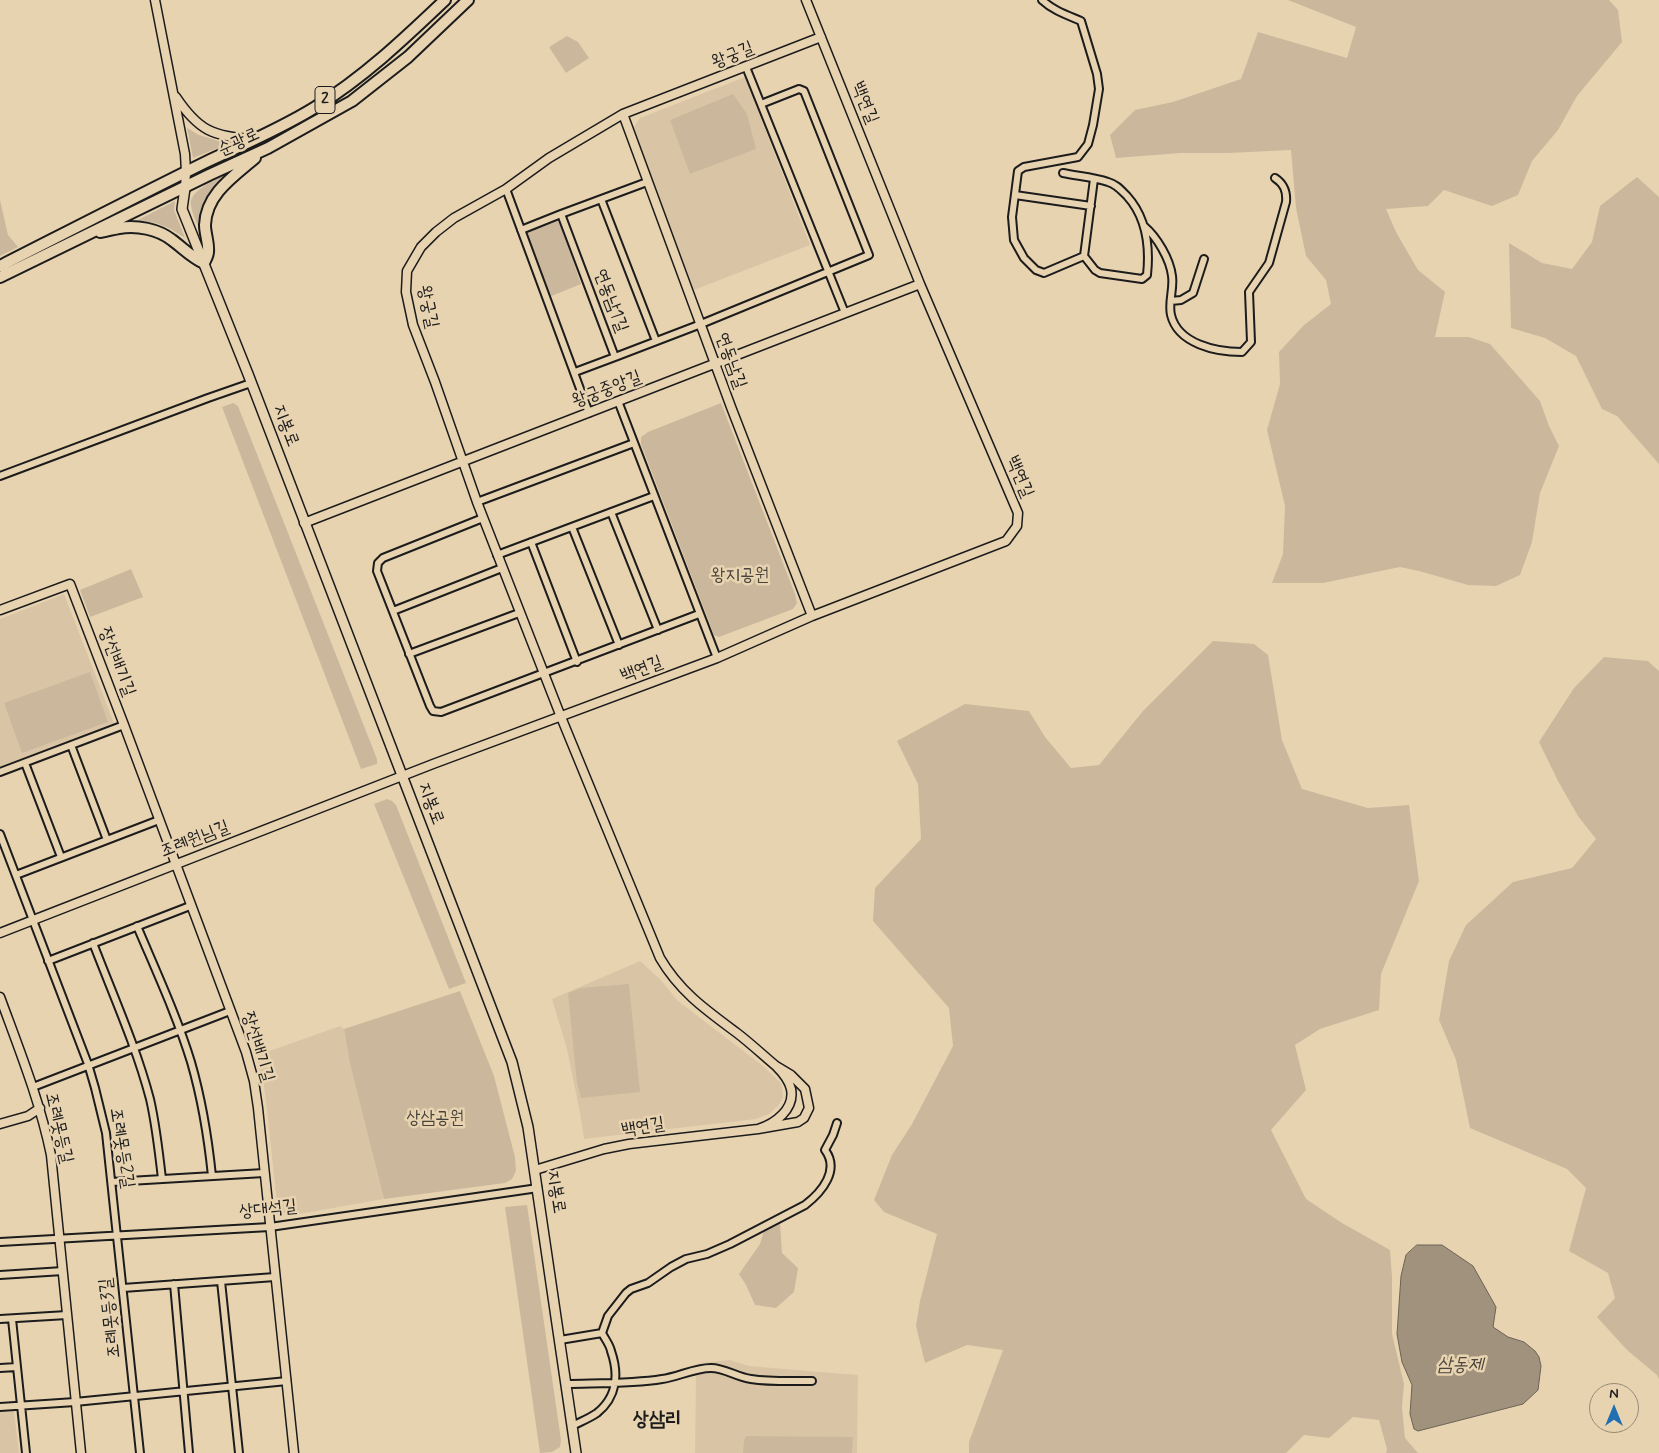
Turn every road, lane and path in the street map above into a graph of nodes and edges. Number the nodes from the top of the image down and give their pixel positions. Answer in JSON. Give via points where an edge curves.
{"nodes":[{"id":1,"x":155,"y":0,"type":"edge"},
{"id":2,"x":445,"y":0,"type":"edge"},
{"id":3,"x":468,"y":0,"type":"edge"},
{"id":4,"x":806,"y":0,"type":"edge"},
{"id":5,"x":1042,"y":0,"type":"edge"},
{"id":6,"x":821,"y":37,"type":"junction"},
{"id":7,"x":746,"y":67,"type":"junction"},
{"id":8,"x":173,"y":93,"type":"junction"},
{"id":9,"x":761,"y":104,"type":"junction"},
{"id":10,"x":623,"y":114,"type":"junction"},
{"id":11,"x":255,"y":139,"type":"junction"},
{"id":12,"x":268,"y":148,"type":"junction"},
{"id":13,"x":186,"y":172,"type":"junction"},
{"id":14,"x":1063,"y":173,"type":"dead end"},
{"id":15,"x":1275,"y":178,"type":"dead end"},
{"id":16,"x":1094,"y":179,"type":"junction"},
{"id":17,"x":647,"y":182,"type":"junction"},
{"id":18,"x":185,"y":188,"type":"junction"},
{"id":19,"x":506,"y":189,"type":"junction"},
{"id":20,"x":1015,"y":195,"type":"junction"},
{"id":21,"x":601,"y":199,"type":"junction"},
{"id":22,"x":1091,"y":206,"type":"junction"},
{"id":23,"x":561,"y":214,"type":"junction"},
{"id":24,"x":1143,"y":225,"type":"junction"},
{"id":25,"x":521,"y":230,"type":"junction"},
{"id":26,"x":89,"y":233,"type":"junction"},
{"id":27,"x":1084,"y":256,"type":"junction"},
{"id":28,"x":1204,"y":259,"type":"dead end"},
{"id":29,"x":204,"y":263,"type":"junction"},
{"id":30,"x":0,"y":266,"type":"edge"},
{"id":31,"x":828,"y":272,"type":"junction"},
{"id":32,"x":0,"y":278,"type":"edge"},
{"id":33,"x":920,"y":284,"type":"junction"},
{"id":34,"x":1171,"y":301,"type":"junction"},
{"id":35,"x":845,"y":314,"type":"junction"},
{"id":36,"x":701,"y":324,"type":"junction"},
{"id":37,"x":656,"y":341,"type":"junction"},
{"id":38,"x":615,"y":357,"type":"junction"},
{"id":39,"x":716,"y":364,"type":"junction"},
{"id":40,"x":575,"y":372,"type":"junction"},
{"id":41,"x":251,"y":383,"type":"junction"},
{"id":42,"x":618,"y":401,"type":"junction"},
{"id":43,"x":589,"y":412,"type":"junction"},
{"id":44,"x":634,"y":443,"type":"junction"},
{"id":45,"x":463,"y":462,"type":"junction"},
{"id":46,"x":0,"y":476,"type":"edge"},
{"id":47,"x":654,"y":496,"type":"junction"},
{"id":48,"x":476,"y":502,"type":"junction"},
{"id":49,"x":611,"y":512,"type":"junction"},
{"id":50,"x":483,"y":518,"type":"junction"},
{"id":51,"x":304,"y":523,"type":"junction"},
{"id":52,"x":572,"y":526,"type":"junction"},
{"id":53,"x":531,"y":542,"type":"junction"},
{"id":54,"x":497,"y":555,"type":"junction"},
{"id":55,"x":502,"y":568,"type":"junction"},
{"id":56,"x":0,"y":610,"type":"edge"},
{"id":57,"x":392,"y":611,"type":"junction"},
{"id":58,"x":519,"y":613,"type":"junction"},
{"id":59,"x":699,"y":614,"type":"junction"},
{"id":60,"x":812,"y":616,"type":"junction"},
{"id":61,"x":658,"y":630,"type":"junction"},
{"id":62,"x":619,"y":646,"type":"junction"},
{"id":63,"x":409,"y":654,"type":"junction"},
{"id":64,"x":717,"y":658,"type":"junction"},
{"id":65,"x":577,"y":662,"type":"junction"},
{"id":66,"x":544,"y":673,"type":"junction"},
{"id":67,"x":561,"y":717,"type":"junction"},
{"id":68,"x":124,"y":725,"type":"junction"},
{"id":69,"x":71,"y":746,"type":"junction"},
{"id":70,"x":25,"y":763,"type":"junction"},
{"id":71,"x":0,"y":772,"type":"edge"},
{"id":72,"x":402,"y":776,"type":"junction"},
{"id":73,"x":159,"y":820,"type":"junction"},
{"id":74,"x":0,"y":834,"type":"edge"},
{"id":75,"x":107,"y":840,"type":"junction"},
{"id":76,"x":61,"y":857,"type":"junction"},
{"id":77,"x":175,"y":864,"type":"junction"},
{"id":78,"x":16,"y":875,"type":"junction"},
{"id":79,"x":190,"y":906,"type":"junction"},
{"id":80,"x":32,"y":920,"type":"junction"},
{"id":81,"x":137,"y":926,"type":"junction"},
{"id":82,"x":0,"y":932,"type":"edge"},
{"id":83,"x":93,"y":943,"type":"junction"},
{"id":84,"x":48,"y":961,"type":"junction"},
{"id":85,"x":0,"y":998,"type":"edge"},
{"id":86,"x":230,"y":1011,"type":"junction"},
{"id":87,"x":180,"y":1031,"type":"junction"},
{"id":88,"x":133,"y":1048,"type":"junction"},
{"id":89,"x":88,"y":1066,"type":"junction"},
{"id":90,"x":776,"y":1066,"type":"junction"},
{"id":91,"x":33,"y":1087,"type":"junction"},
{"id":92,"x":40,"y":1108,"type":"junction"},
{"id":93,"x":0,"y":1124,"type":"edge"},
{"id":94,"x":837,"y":1124,"type":"dead end"},
{"id":95,"x":758,"y":1129,"type":"junction"},
{"id":96,"x":535,"y":1170,"type":"junction"},
{"id":97,"x":264,"y":1173,"type":"junction"},
{"id":98,"x":212,"y":1176,"type":"junction"},
{"id":99,"x":162,"y":1179,"type":"junction"},
{"id":100,"x":112,"y":1182,"type":"junction"},
{"id":101,"x":538,"y":1188,"type":"junction"},
{"id":102,"x":270,"y":1227,"type":"junction"},
{"id":103,"x":118,"y":1236,"type":"junction"},
{"id":104,"x":60,"y":1240,"type":"junction"},
{"id":105,"x":0,"y":1242,"type":"edge"},
{"id":106,"x":63,"y":1272,"type":"junction"},
{"id":107,"x":0,"y":1275,"type":"edge"},
{"id":108,"x":275,"y":1277,"type":"junction"},
{"id":109,"x":221,"y":1281,"type":"junction"},
{"id":110,"x":174,"y":1284,"type":"junction"},
{"id":111,"x":123,"y":1288,"type":"junction"},
{"id":112,"x":67,"y":1316,"type":"junction"},
{"id":113,"x":0,"y":1319,"type":"edge"},
{"id":114,"x":12,"y":1319,"type":"junction"},
{"id":115,"x":602,"y":1333,"type":"junction"},
{"id":116,"x":560,"y":1340,"type":"junction"},
{"id":117,"x":17,"y":1367,"type":"junction"},
{"id":118,"x":0,"y":1368,"type":"edge"},
{"id":119,"x":287,"y":1381,"type":"junction"},
{"id":120,"x":812,"y":1381,"type":"dead end"},
{"id":121,"x":616,"y":1383,"type":"junction"},
{"id":122,"x":566,"y":1384,"type":"junction"},
{"id":123,"x":232,"y":1386,"type":"junction"},
{"id":124,"x":184,"y":1391,"type":"junction"},
{"id":125,"x":134,"y":1396,"type":"junction"},
{"id":126,"x":75,"y":1402,"type":"junction"},
{"id":127,"x":21,"y":1406,"type":"junction"},
{"id":128,"x":0,"y":1407,"type":"edge"},
{"id":129,"x":572,"y":1426,"type":"junction"},
{"id":130,"x":26,"y":1453,"type":"edge"},
{"id":131,"x":81,"y":1453,"type":"edge"},
{"id":132,"x":140,"y":1453,"type":"edge"},
{"id":133,"x":189,"y":1453,"type":"edge"},
{"id":134,"x":239,"y":1453,"type":"edge"},
{"id":135,"x":294,"y":1453,"type":"edge"},
{"id":136,"x":576,"y":1453,"type":"edge"}],
"edges":[{"from":1,"to":8,"type":"street"},
{"from":2,"to":11,"type":"main road","name":"순광로","number":"2","via":[[358,77],[314,108]]},
{"from":3,"to":12,"type":"main road","name":"순광로","number":"2","via":[[408,57],[352,101]]},
{"from":4,"to":6,"type":"street","name":"백연길"},
{"from":5,"to":20,"type":"street","via":[[1080,22],[1100,89],[1088,144],[1078,157],[1024,167],[1018,171]]},
{"from":6,"to":7,"type":"street","name":"왕궁길"},
{"from":6,"to":33,"type":"street","name":"백연길"},
{"from":7,"to":9,"type":"street"},
{"from":7,"to":10,"type":"street","name":"왕궁길"},
{"from":8,"to":11,"type":"street","via":[[186,112],[213,133]]},
{"from":8,"to":13,"type":"street"},
{"from":9,"to":31,"type":"street"},
{"from":9,"to":31,"type":"street","name":"연동남1길","via":[[799,89],[804,92],[869,255]]},
{"from":10,"to":17,"type":"street","name":"연동남길"},
{"from":10,"to":19,"type":"street","name":"왕궁길","via":[[549,158]]},
{"from":11,"to":13,"type":"main road","name":"순광로","number":"2"},
{"from":12,"to":18,"type":"main road","name":"순광로","number":"2"},
{"from":12,"to":29,"type":"main road","via":[[224,184],[213,198],[205,224],[208,253]]},
{"from":13,"to":18,"type":"street"},
{"from":13,"to":30,"type":"main road","name":"순광로","number":"2"},
{"from":14,"to":16,"type":"street"},
{"from":15,"to":34,"type":"street","via":[[1283,185],[1286,202],[1269,263],[1250,292],[1251,342],[1248,348],[1237,352],[1191,340],[1174,323]]},
{"from":16,"to":22,"type":"street"},
{"from":16,"to":24,"type":"street","via":[[1118,187],[1139,212]]},
{"from":17,"to":21,"type":"street"},
{"from":17,"to":36,"type":"street","name":"연동남길"},
{"from":18,"to":26,"type":"main road","name":"순광로","number":"2"},
{"from":18,"to":29,"type":"main road","name":"지봉로","via":[[182,209]]},
{"from":19,"to":25,"type":"street"},
{"from":19,"to":45,"type":"street","name":"왕궁길","via":[[454,218],[436,232],[418,252],[407,271],[406,292],[413,324]]},
{"from":20,"to":22,"type":"street"},
{"from":20,"to":27,"type":"street","via":[[1012,217],[1014,240],[1024,258],[1036,270],[1044,273]]},
{"from":21,"to":23,"type":"street"},
{"from":21,"to":37,"type":"street","name":"연동남1길"},
{"from":22,"to":27,"type":"street"},
{"from":23,"to":25,"type":"street"},
{"from":23,"to":38,"type":"street","name":"연동남1길"},
{"from":24,"to":27,"type":"street","via":[[1149,262],[1147,276],[1142,279],[1100,273]]},
{"from":24,"to":34,"type":"street","via":[[1151,232],[1171,270]]},
{"from":25,"to":40,"type":"street"},
{"from":26,"to":29,"type":"main road","via":[[137,226],[170,238]]},
{"from":26,"to":32,"type":"main road","name":"순광로","number":"2"},
{"from":28,"to":34,"type":"street","via":[[1193,293]]},
{"from":29,"to":41,"type":"main road","name":"지봉로"},
{"from":31,"to":35,"type":"street"},
{"from":31,"to":36,"type":"street","name":"연동남1길"},
{"from":33,"to":35,"type":"street","name":"왕궁중앙길"},
{"from":33,"to":60,"type":"street","name":"백연길","via":[[1018,513],[1017,526],[1006,540]]},
{"from":35,"to":39,"type":"street","name":"왕궁중앙길"},
{"from":36,"to":37,"type":"street","name":"연동남1길"},
{"from":36,"to":39,"type":"street","name":"연동남길"},
{"from":37,"to":38,"type":"street","name":"연동남1길"},
{"from":38,"to":40,"type":"street"},
{"from":39,"to":42,"type":"street","name":"왕궁중앙길"},
{"from":39,"to":60,"type":"street","name":"연동남길"},
{"from":40,"to":43,"type":"street"},
{"from":41,"to":46,"type":"street"},
{"from":41,"to":51,"type":"main road","name":"지봉로"},
{"from":42,"to":43,"type":"street","name":"왕궁중앙길"},
{"from":42,"to":44,"type":"street"},
{"from":43,"to":45,"type":"street","name":"왕궁중앙길"},
{"from":44,"to":47,"type":"street"},
{"from":44,"to":48,"type":"street"},
{"from":45,"to":48,"type":"street","name":"왕궁길"},
{"from":45,"to":51,"type":"street","name":"왕궁중앙길"},
{"from":47,"to":49,"type":"street"},
{"from":47,"to":59,"type":"street"},
{"from":48,"to":50,"type":"street","name":"왕궁길"},
{"from":49,"to":52,"type":"street"},
{"from":49,"to":61,"type":"street"},
{"from":50,"to":54,"type":"street","name":"왕궁길"},
{"from":50,"to":57,"type":"street","via":[[379,560],[377,571]]},
{"from":51,"to":72,"type":"main road","name":"지봉로"},
{"from":52,"to":53,"type":"street"},
{"from":52,"to":62,"type":"street"},
{"from":53,"to":54,"type":"street"},
{"from":53,"to":65,"type":"street"},
{"from":54,"to":55,"type":"street","name":"왕궁길"},
{"from":55,"to":57,"type":"street"},
{"from":55,"to":58,"type":"street","name":"왕궁길"},
{"from":56,"to":68,"type":"street","name":"장선배기길","via":[[70,584]]},
{"from":57,"to":63,"type":"street"},
{"from":58,"to":63,"type":"street"},
{"from":58,"to":66,"type":"street","name":"왕궁길"},
{"from":59,"to":61,"type":"street"},
{"from":59,"to":64,"type":"street"},
{"from":60,"to":64,"type":"street","name":"백연길"},
{"from":61,"to":62,"type":"street"},
{"from":62,"to":65,"type":"street"},
{"from":63,"to":66,"type":"street","via":[[430,706],[438,712]]},
{"from":64,"to":67,"type":"street","name":"백연길"},
{"from":65,"to":66,"type":"street"},
{"from":66,"to":67,"type":"street","name":"왕궁길"},
{"from":67,"to":72,"type":"street","name":"백연길"},
{"from":67,"to":90,"type":"street","name":"백연길","via":[[653,944],[669,973],[695,1001]]},
{"from":68,"to":69,"type":"street"},
{"from":68,"to":73,"type":"street","name":"장선배기길"},
{"from":69,"to":70,"type":"street"},
{"from":69,"to":75,"type":"street"},
{"from":70,"to":71,"type":"street"},
{"from":70,"to":76,"type":"street"},
{"from":72,"to":77,"type":"street","name":"조례원님길"},
{"from":72,"to":96,"type":"main road","name":"지봉로","via":[[505,1042],[528,1127]]},
{"from":73,"to":75,"type":"street"},
{"from":73,"to":77,"type":"street","name":"장선배기길"},
{"from":74,"to":78,"type":"street","name":"조례못등2길"},
{"from":75,"to":76,"type":"street"},
{"from":76,"to":78,"type":"street"},
{"from":77,"to":79,"type":"street","name":"장선배기길"},
{"from":77,"to":80,"type":"street","name":"조례원님길"},
{"from":78,"to":80,"type":"street","name":"조례못등2길"},
{"from":79,"to":81,"type":"street"},
{"from":79,"to":86,"type":"street","name":"장선배기길"},
{"from":80,"to":82,"type":"street","name":"조례원님길"},
{"from":80,"to":84,"type":"street","name":"조례못등2길"},
{"from":81,"to":83,"type":"street"},
{"from":81,"to":87,"type":"street"},
{"from":83,"to":84,"type":"street"},
{"from":83,"to":88,"type":"street","name":"조례못등2길"},
{"from":84,"to":89,"type":"street","name":"조례못등2길"},
{"from":85,"to":91,"type":"street","name":"조례못등길"},
{"from":86,"to":87,"type":"street"},
{"from":86,"to":97,"type":"street","name":"장선배기길","via":[[254,1081]]},
{"from":87,"to":88,"type":"street"},
{"from":87,"to":98,"type":"street","via":[[201,1102]]},
{"from":88,"to":89,"type":"street"},
{"from":88,"to":99,"type":"street","name":"조례못등2길","via":[[150,1100]]},
{"from":89,"to":91,"type":"street"},
{"from":89,"to":100,"type":"street","name":"조례못등2길","via":[[106,1133]]},
{"from":90,"to":95,"type":"street","name":"백연길","via":[[790,1086],[789,1104],[779,1119]]},
{"from":90,"to":95,"type":"street","name":"백연길","via":[[791,1074],[805,1088],[809,1102],[807,1113],[798,1122]]},
{"from":91,"to":92,"type":"street","name":"조례못등길"},
{"from":92,"to":93,"type":"street","via":[[28,1116]]},
{"from":92,"to":104,"type":"street","name":"조례못등길","via":[[51,1155]]},
{"from":94,"to":115,"type":"street","via":[[825,1150],[831,1161],[831,1171],[811,1200],[730,1244],[686,1259],[648,1283],[631,1289],[608,1316]]},
{"from":95,"to":96,"type":"street","name":"백연길","via":[[629,1144]]},
{"from":96,"to":101,"type":"main road","name":"지봉로"},
{"from":97,"to":98,"type":"street"},
{"from":97,"to":102,"type":"street","name":"장선배기길"},
{"from":98,"to":99,"type":"street"},
{"from":99,"to":100,"type":"street"},
{"from":100,"to":103,"type":"street","name":"조례못등2길"},
{"from":101,"to":102,"type":"street","name":"상대석길"},
{"from":101,"to":116,"type":"main road","name":"지봉로"},
{"from":102,"to":103,"type":"street","name":"상대석길"},
{"from":102,"to":108,"type":"street","name":"장선배기길"},
{"from":103,"to":104,"type":"street","name":"상대석길"},
{"from":103,"to":111,"type":"street","name":"조례못등3길"},
{"from":104,"to":105,"type":"street","name":"상대석길"},
{"from":104,"to":106,"type":"street","name":"조례못등길"},
{"from":106,"to":107,"type":"street"},
{"from":106,"to":112,"type":"street","name":"조례못등길"},
{"from":108,"to":109,"type":"street"},
{"from":108,"to":119,"type":"street","name":"장선배기길"},
{"from":109,"to":110,"type":"street"},
{"from":109,"to":123,"type":"street"},
{"from":110,"to":111,"type":"street"},
{"from":110,"to":124,"type":"street"},
{"from":111,"to":125,"type":"street","name":"조례못등3길"},
{"from":112,"to":114,"type":"street"},
{"from":112,"to":126,"type":"street","name":"조례못등길"},
{"from":113,"to":114,"type":"street"},
{"from":114,"to":117,"type":"street"},
{"from":115,"to":116,"type":"street"},
{"from":115,"to":121,"type":"street","via":[[612,1352]]},
{"from":116,"to":122,"type":"main road","name":"지봉로"},
{"from":117,"to":118,"type":"street"},
{"from":117,"to":127,"type":"street"},
{"from":119,"to":123,"type":"street"},
{"from":119,"to":135,"type":"street","name":"장선배기길"},
{"from":120,"to":121,"type":"street","via":[[753,1380],[712,1368],[660,1380]]},
{"from":121,"to":122,"type":"street"},
{"from":121,"to":129,"type":"street","via":[[611,1396],[596,1413]]},
{"from":122,"to":129,"type":"main road","name":"지봉로"},
{"from":123,"to":124,"type":"street"},
{"from":123,"to":134,"type":"street"},
{"from":124,"to":125,"type":"street"},
{"from":124,"to":133,"type":"street"},
{"from":125,"to":126,"type":"street"},
{"from":125,"to":132,"type":"street","name":"조례못등3길"},
{"from":126,"to":127,"type":"street"},
{"from":126,"to":131,"type":"street","name":"조례못등길"},
{"from":127,"to":128,"type":"street"},
{"from":127,"to":130,"type":"street"},
{"from":129,"to":136,"type":"main road","name":"지봉로"}]}
